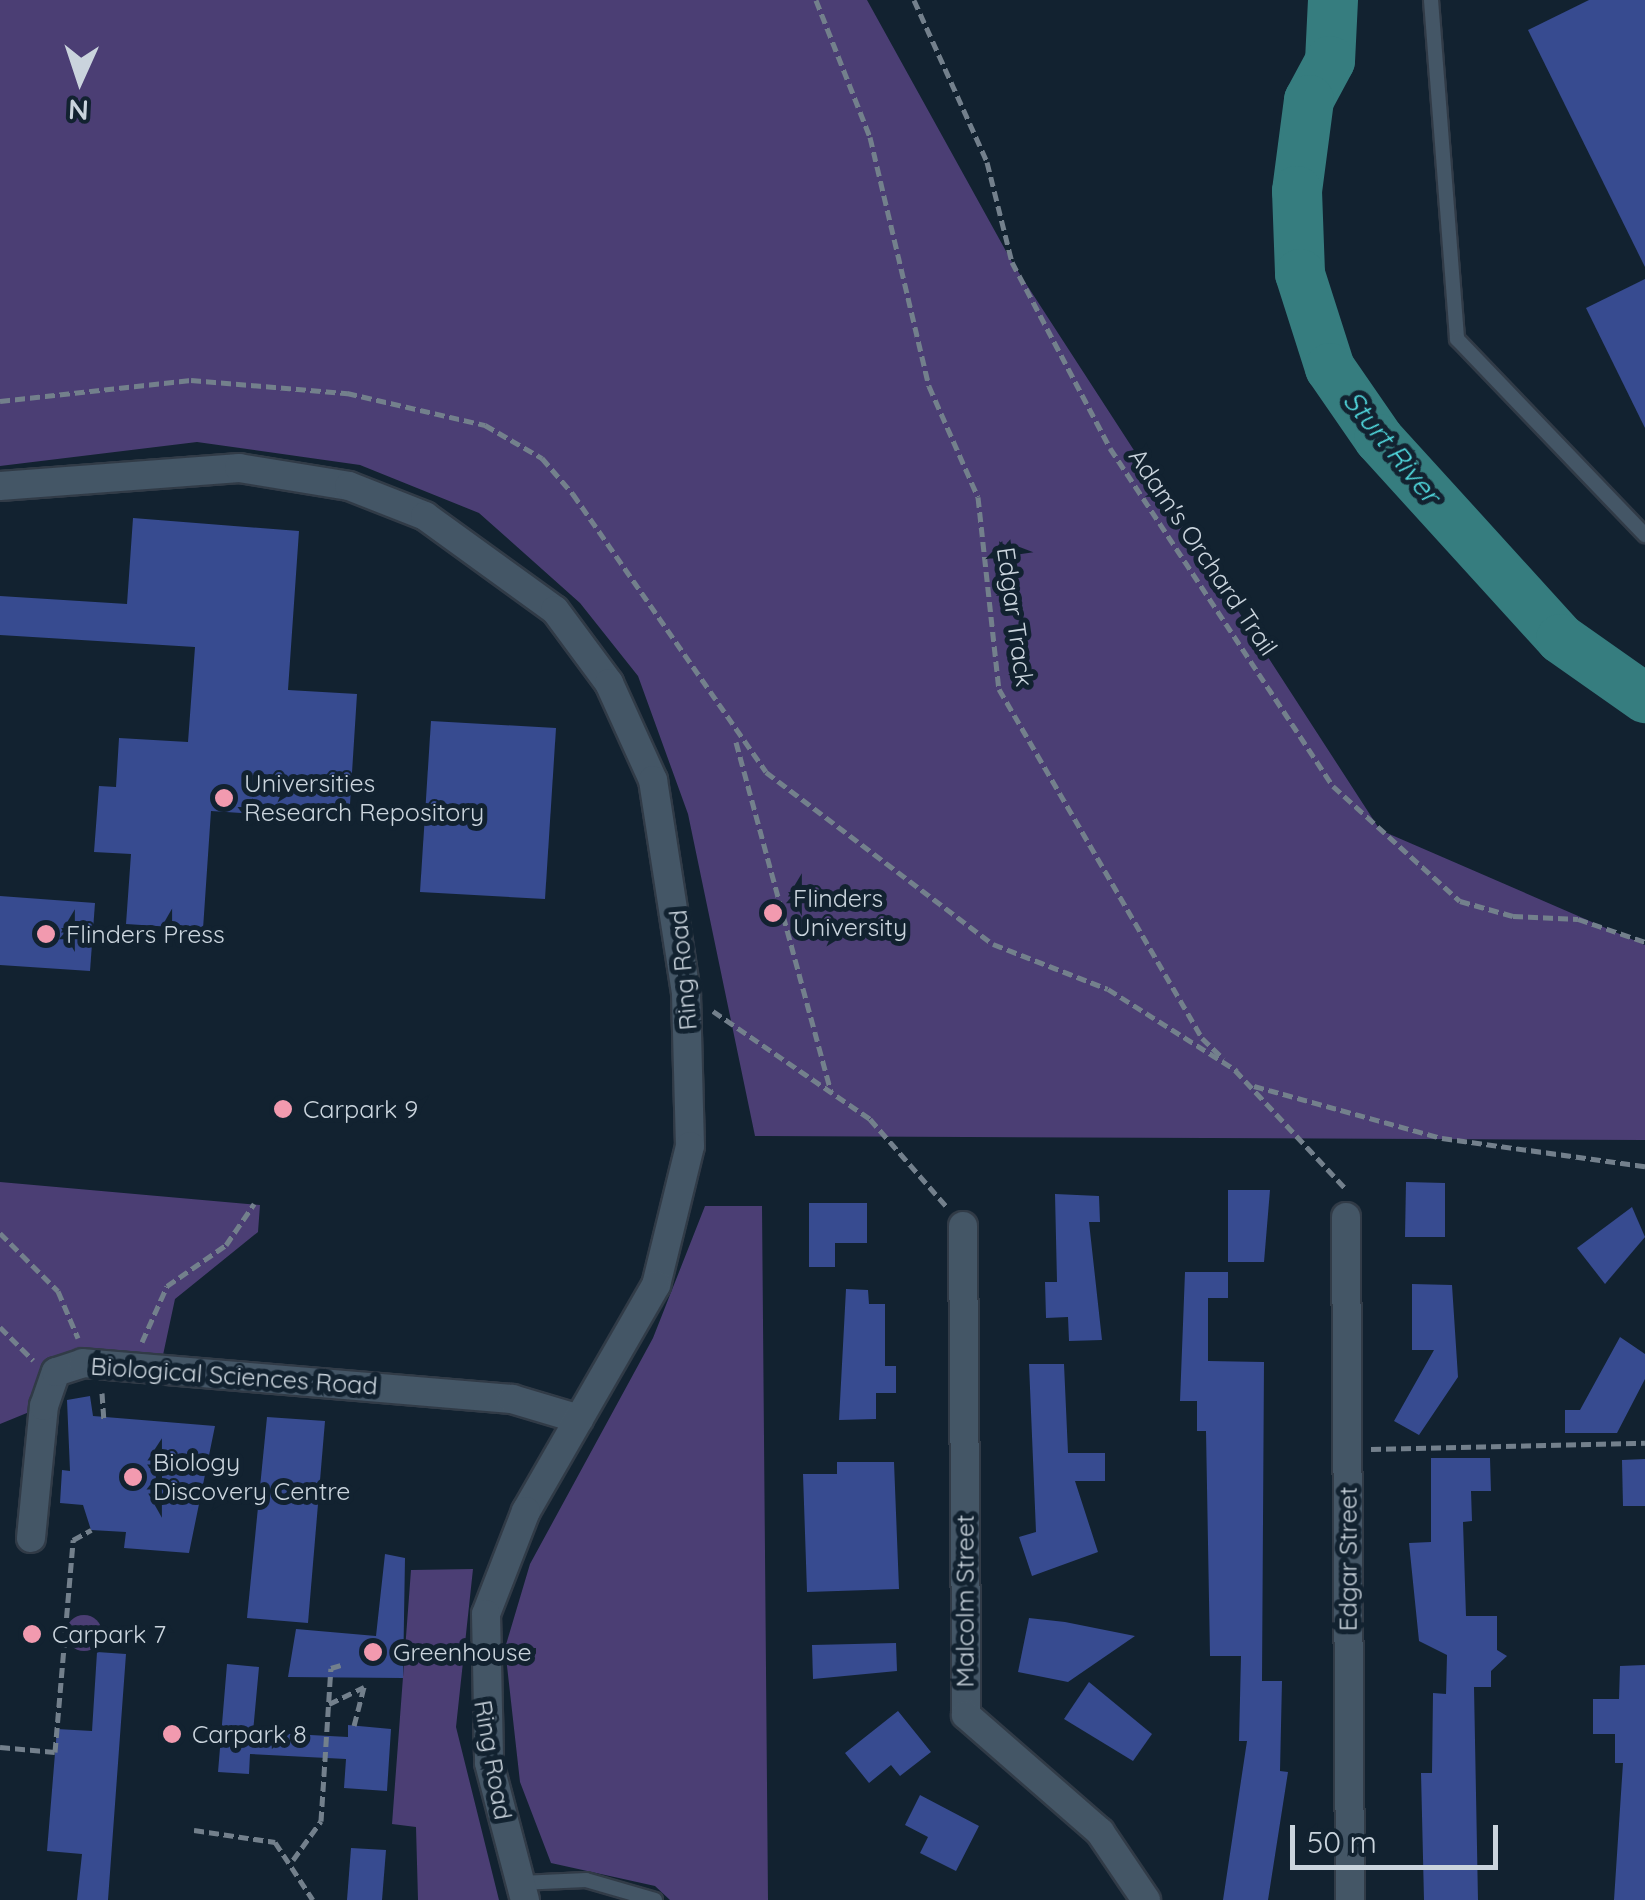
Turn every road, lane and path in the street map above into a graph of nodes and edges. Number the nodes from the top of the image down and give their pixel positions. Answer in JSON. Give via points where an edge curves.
{"nodes":[{"id":1,"x":816,"y":0,"type":"edge"},
{"id":2,"x":914,"y":0,"type":"edge"},
{"id":3,"x":1431,"y":0,"type":"edge"},
{"id":4,"x":0,"y":401,"type":"edge"},
{"id":5,"x":0,"y":486,"type":"edge"},
{"id":6,"x":1645,"y":535,"type":"edge"},
{"id":7,"x":735,"y":737,"type":"junction"},
{"id":8,"x":1645,"y":942,"type":"edge"},
{"id":9,"x":686,"y":994,"type":"junction"},
{"id":10,"x":1236,"y":1071,"type":"junction"},
{"id":11,"x":1251,"y":1085,"type":"junction"},
{"id":12,"x":831,"y":1092,"type":"junction"},
{"id":13,"x":1645,"y":1166,"type":"edge"},
{"id":14,"x":254,"y":1204,"type":"dead end"},
{"id":15,"x":1346,"y":1218,"type":"joint"},
{"id":16,"x":963,"y":1226,"type":"joint"},
{"id":17,"x":0,"y":1233,"type":"edge"},
{"id":18,"x":0,"y":1327,"type":"edge"},
{"id":19,"x":80,"y":1346,"type":"junction"},
{"id":20,"x":94,"y":1346,"type":"dead end"},
{"id":21,"x":125,"y":1349,"type":"dead end"},
{"id":22,"x":60,"y":1351,"type":"dead end"},
{"id":23,"x":50,"y":1358,"type":"dead end"},
{"id":24,"x":39,"y":1366,"type":"junction"},
{"id":25,"x":30,"y":1372,"type":"dead end"},
{"id":26,"x":101,"y":1382,"type":"dead end"},
{"id":27,"x":104,"y":1420,"type":"dead end"},
{"id":28,"x":579,"y":1420,"type":"junction"},
{"id":29,"x":1645,"y":1444,"type":"edge"},
{"id":30,"x":1347,"y":1449,"type":"junction"},
{"id":31,"x":91,"y":1530,"type":"dead end"},
{"id":32,"x":32,"y":1538,"type":"dead end"},
{"id":33,"x":340,"y":1665,"type":"dead end"},
{"id":34,"x":329,"y":1704,"type":"junction"},
{"id":35,"x":354,"y":1726,"type":"dead end"},
{"id":36,"x":0,"y":1747,"type":"edge"},
{"id":37,"x":194,"y":1830,"type":"dead end"},
{"id":38,"x":292,"y":1860,"type":"junction"},
{"id":39,"x":522,"y":1892,"type":"edge"},
{"id":40,"x":313,"y":1900,"type":"edge"},
{"id":41,"x":655,"y":1900,"type":"edge"},
{"id":42,"x":1146,"y":1900,"type":"edge"},
{"id":43,"x":1350,"y":1900,"type":"edge"}],
"edges":[{"from":1,"to":10,"type":"path","name":"Edgar Track","via":[[870,137],[929,386],[978,497],[1000,689],[1202,1038]]},
{"from":2,"to":8,"type":"path","name":"Adam's Orchard Trail","via":[[986,162],[1012,262],[1110,448],[1333,786],[1460,901],[1513,916],[1578,919]]},
{"from":3,"to":6,"type":"lane","via":[[1457,340]]},
{"from":4,"to":7,"type":"path","via":[[191,380],[348,393],[485,425],[542,458],[573,494]]},
{"from":5,"to":9,"type":"street","name":"Ring Road","via":[[193,468],[278,472],[386,499],[500,562],[579,641],[638,742],[667,830]]},
{"from":7,"to":10,"type":"path","via":[[766,772],[993,944],[1108,989]]},
{"from":7,"to":12,"type":"path"},
{"from":9,"to":12,"type":"path"},
{"from":9,"to":28,"type":"street","name":"Ring Road","via":[[690,1146],[674,1240],[644,1314]]},
{"from":10,"to":11,"type":"path","name":"Edgar Track"},
{"from":11,"to":13,"type":"path","via":[[1442,1138]]},
{"from":11,"to":15,"type":"path","name":"Edgar Track","via":[[1346,1186]]},
{"from":12,"to":16,"type":"path","via":[[870,1119]]},
{"from":14,"to":21,"type":"path","via":[[226,1245],[167,1286],[145,1338]]},
{"from":15,"to":30,"type":"street","name":"Edgar Street"},
{"from":16,"to":42,"type":"street","name":"Malcolm Street","via":[[966,1716],[1100,1832]]},
{"from":17,"to":19,"type":"path","via":[[58,1291]]},
{"from":18,"to":24,"type":"path"},
{"from":19,"to":20,"type":"path"},
{"from":19,"to":22,"type":"path"},
{"from":23,"to":24,"type":"path"},
{"from":24,"to":25,"type":"path"},
{"from":26,"to":27,"type":"path"},
{"from":28,"to":32,"type":"street","name":"Biological Sciences Road","via":[[512,1399],[83,1363],[56,1372],[44,1406]]},
{"from":28,"to":39,"type":"street","name":"Ring Road","via":[[500,1568],[481,1648],[489,1763]]},
{"from":29,"to":30,"type":"path"},
{"from":30,"to":43,"type":"street","name":"Edgar Street"},
{"from":31,"to":36,"type":"path","via":[[72,1540],[55,1752]]},
{"from":33,"to":34,"type":"path","via":[[331,1668]]},
{"from":34,"to":35,"type":"path","via":[[364,1687]]},
{"from":34,"to":38,"type":"path","via":[[321,1821]]},
{"from":37,"to":38,"type":"path","via":[[275,1842]]},
{"from":38,"to":40,"type":"path"},
{"from":39,"to":41,"type":"lane","via":[[586,1880]]}]}
